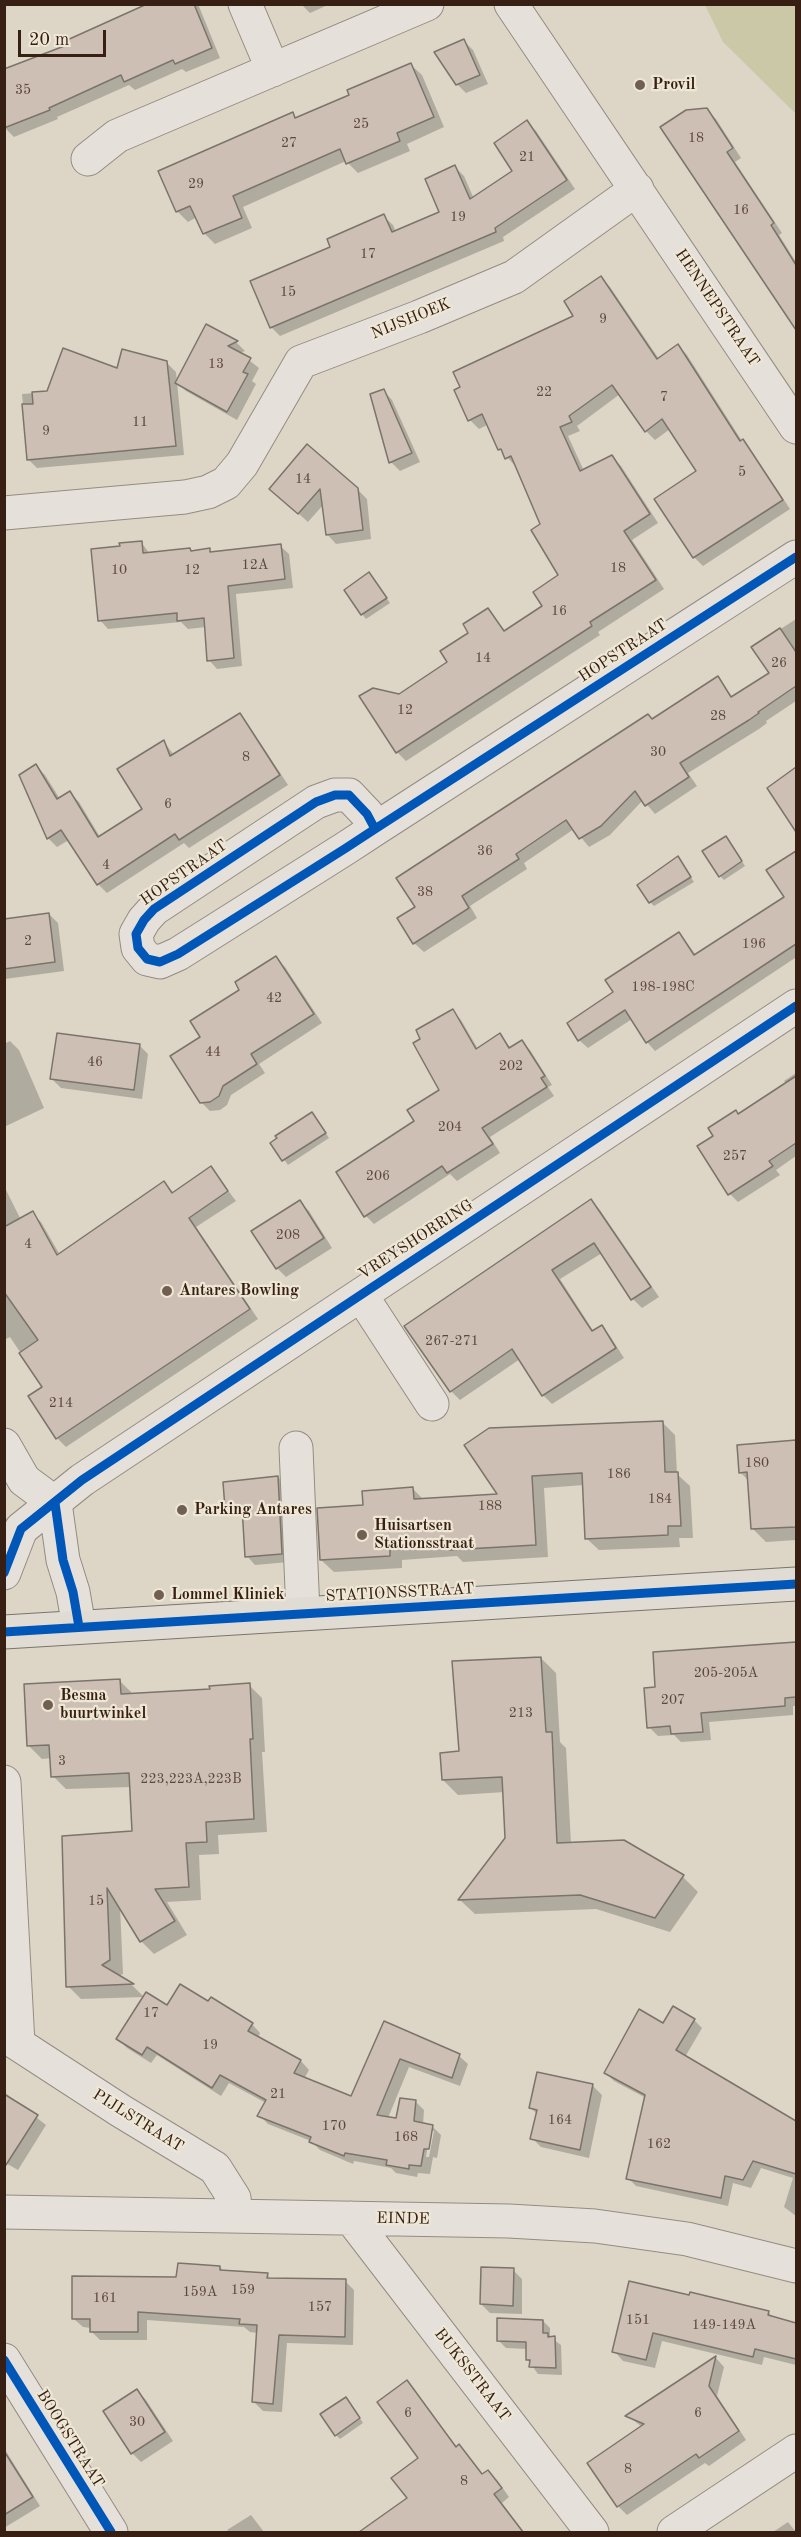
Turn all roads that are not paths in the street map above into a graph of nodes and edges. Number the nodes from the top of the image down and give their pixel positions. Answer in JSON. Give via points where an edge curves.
{"nodes":[{"id":1,"x":245,"y":4,"type":"edge"},
{"id":2,"x":427,"y":4,"type":"edge"},
{"id":3,"x":512,"y":4,"type":"edge"},
{"id":4,"x":273,"y":70,"type":"junction"},
{"id":5,"x":88,"y":159,"type":"dead end"},
{"id":6,"x":638,"y":189,"type":"junction"},
{"id":7,"x":796,"y":427,"type":"edge"},
{"id":8,"x":4,"y":513,"type":"edge"},
{"id":9,"x":796,"y":557,"type":"edge"},
{"id":10,"x":375,"y":829,"type":"junction"},
{"id":11,"x":796,"y":1006,"type":"edge"},
{"id":12,"x":361,"y":1295,"type":"junction"},
{"id":13,"x":432,"y":1404,"type":"dead end"},
{"id":14,"x":4,"y":1445,"type":"edge"},
{"id":15,"x":296,"y":1448,"type":"dead end"},
{"id":16,"x":55,"y":1503,"type":"junction"},
{"id":17,"x":4,"y":1573,"type":"edge"},
{"id":18,"x":796,"y":1584,"type":"edge"},
{"id":19,"x":303,"y":1613,"type":"junction"},
{"id":20,"x":79,"y":1627,"type":"junction"},
{"id":21,"x":4,"y":1632,"type":"edge"},
{"id":22,"x":4,"y":1782,"type":"edge"},
{"id":23,"x":11,"y":2039,"type":"edge"},
{"id":24,"x":4,"y":2212,"type":"edge"},
{"id":25,"x":236,"y":2216,"type":"junction"},
{"id":26,"x":351,"y":2218,"type":"junction"},
{"id":27,"x":796,"y":2266,"type":"edge"},
{"id":28,"x":4,"y":2360,"type":"edge"},
{"id":29,"x":796,"y":2451,"type":"edge"},
{"id":30,"x":111,"y":2532,"type":"edge"},
{"id":31,"x":592,"y":2532,"type":"edge"},
{"id":32,"x":674,"y":2532,"type":"edge"}],
"edges":[{"from":1,"to":4,"type":"street"},
{"from":2,"to":4,"type":"street"},
{"from":3,"to":6,"type":"street"},
{"from":4,"to":5,"type":"street","via":[[117,136]]},
{"from":6,"to":7,"type":"street","name":"HENNEPSTRAAT"},
{"from":6,"to":8,"type":"street","name":"NIJSHOEK","via":[[514,277],[301,362],[242,464],[226,483],[185,497]]},
{"from":9,"to":10,"type":"street","name":"HOPSTRAAT"},
{"from":10,"to":10,"type":"street","name":"HOPSTRAAT","via":[[178,954],[160,962],[147,958],[138,948],[136,934],[154,909],[316,802],[349,795]]},
{"from":11,"to":12,"type":"street","name":"VREYSHORRING"},
{"from":12,"to":13,"type":"street"},
{"from":12,"to":16,"type":"street","name":"VREYSHORRING","via":[[123,1452]]},
{"from":14,"to":16,"type":"street","via":[[24,1480]]},
{"from":15,"to":19,"type":"street"},
{"from":16,"to":17,"type":"street","name":"VREYSHORRING","via":[[21,1529]]},
{"from":16,"to":20,"type":"street"},
{"from":18,"to":19,"type":"main road","name":"STATIONSSTRAAT"},
{"from":19,"to":20,"type":"main road","name":"STATIONSSTRAAT"},
{"from":20,"to":21,"type":"main road","name":"STATIONSSTRAAT"},
{"from":22,"to":23,"type":"street","name":"PIJLSTRAAT"},
{"from":23,"to":25,"type":"street","name":"PIJLSTRAAT","via":[[215,2168],[234,2198]]},
{"from":24,"to":25,"type":"street","name":"EINDE"},
{"from":25,"to":26,"type":"street","name":"EINDE"},
{"from":26,"to":27,"type":"street","name":"EINDE","via":[[595,2226],[687,2239]]},
{"from":26,"to":31,"type":"street","name":"BUKSSTRAAT"},
{"from":28,"to":30,"type":"street","name":"BOOGSTRAAT"},
{"from":29,"to":32,"type":"street"}]}
